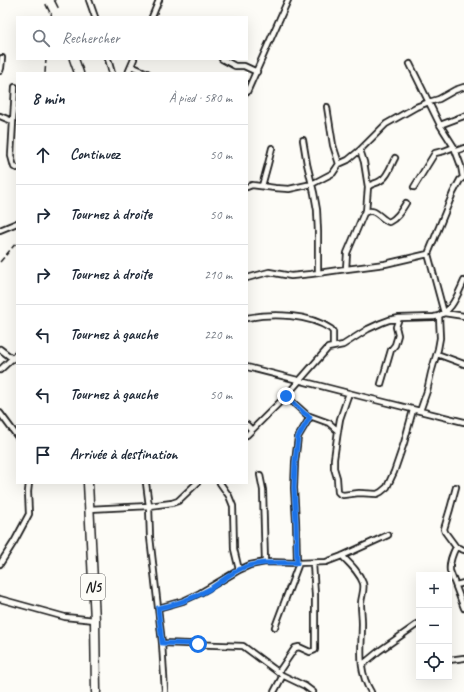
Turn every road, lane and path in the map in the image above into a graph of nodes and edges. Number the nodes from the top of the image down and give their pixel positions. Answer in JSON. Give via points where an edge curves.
{"nodes":[{"id":1,"x":89,"y":0,"type":"edge"},
{"id":2,"x":159,"y":0,"type":"edge"},
{"id":3,"x":288,"y":0,"type":"edge"},
{"id":4,"x":95,"y":16,"type":"edge"},
{"id":5,"x":152,"y":16,"type":"edge"},
{"id":6,"x":2,"y":58,"type":"dead end"},
{"id":7,"x":74,"y":60,"type":"edge"},
{"id":8,"x":108,"y":60,"type":"edge"},
{"id":9,"x":134,"y":60,"type":"edge"},
{"id":10,"x":224,"y":60,"type":"edge"},
{"id":11,"x":410,"y":64,"type":"dead end"},
{"id":12,"x":131,"y":66,"type":"junction"},
{"id":13,"x":0,"y":71,"type":"edge"},
{"id":14,"x":79,"y":72,"type":"edge"},
{"id":15,"x":112,"y":72,"type":"edge"},
{"id":16,"x":128,"y":72,"type":"edge"},
{"id":17,"x":145,"y":72,"type":"edge"},
{"id":18,"x":257,"y":72,"type":"junction"},
{"id":19,"x":14,"y":87,"type":"dead end"},
{"id":20,"x":464,"y":87,"type":"edge"},
{"id":21,"x":248,"y":90,"type":"edge"},
{"id":22,"x":428,"y":102,"type":"junction"},
{"id":23,"x":327,"y":107,"type":"dead end"},
{"id":24,"x":0,"y":116,"type":"edge"},
{"id":25,"x":464,"y":116,"type":"edge"},
{"id":26,"x":12,"y":121,"type":"junction"},
{"id":27,"x":440,"y":125,"type":"junction"},
{"id":28,"x":303,"y":140,"type":"dead end"},
{"id":29,"x":272,"y":148,"type":"dead end"},
{"id":30,"x":464,"y":148,"type":"edge"},
{"id":31,"x":455,"y":149,"type":"junction"},
{"id":32,"x":360,"y":150,"type":"junction"},
{"id":33,"x":394,"y":158,"type":"dead end"},
{"id":34,"x":339,"y":164,"type":"junction"},
{"id":35,"x":16,"y":168,"type":"edge"},
{"id":36,"x":464,"y":177,"type":"edge"},
{"id":37,"x":312,"y":184,"type":"junction"},
{"id":38,"x":262,"y":186,"type":"junction"},
{"id":39,"x":248,"y":187,"type":"edge"},
{"id":40,"x":368,"y":187,"type":"junction"},
{"id":41,"x":414,"y":187,"type":"dead end"},
{"id":42,"x":406,"y":203,"type":"dead end"},
{"id":43,"x":366,"y":212,"type":"junction"},
{"id":44,"x":16,"y":223,"type":"edge"},
{"id":45,"x":0,"y":230,"type":"edge"},
{"id":46,"x":428,"y":254,"type":"junction"},
{"id":47,"x":346,"y":269,"type":"junction"},
{"id":48,"x":318,"y":273,"type":"junction"},
{"id":49,"x":248,"y":278,"type":"edge"},
{"id":50,"x":464,"y":281,"type":"edge"},
{"id":51,"x":444,"y":313,"type":"junction"},
{"id":52,"x":439,"y":316,"type":"junction"},
{"id":53,"x":464,"y":316,"type":"edge"},
{"id":54,"x":248,"y":318,"type":"edge"},
{"id":55,"x":399,"y":318,"type":"junction"},
{"id":56,"x":334,"y":347,"type":"junction"},
{"id":57,"x":0,"y":349,"type":"edge"},
{"id":58,"x":437,"y":354,"type":"junction"},
{"id":59,"x":16,"y":355,"type":"edge"},
{"id":60,"x":13,"y":359,"type":"junction"},
{"id":61,"x":464,"y":364,"type":"edge"},
{"id":62,"x":248,"y":367,"type":"edge"},
{"id":63,"x":0,"y":370,"type":"edge"},
{"id":64,"x":299,"y":380,"type":"junction"},
{"id":65,"x":381,"y":384,"type":"dead end"},
{"id":66,"x":349,"y":394,"type":"junction"},
{"id":67,"x":286,"y":396,"type":"junction"},
{"id":68,"x":413,"y":410,"type":"junction"},
{"id":69,"x":420,"y":411,"type":"junction"},
{"id":70,"x":0,"y":413,"type":"edge"},
{"id":71,"x":310,"y":417,"type":"junction"},
{"id":72,"x":464,"y":422,"type":"edge"},
{"id":73,"x":248,"y":426,"type":"edge"},
{"id":74,"x":252,"y":430,"type":"junction"},
{"id":75,"x":338,"y":431,"type":"junction"},
{"id":76,"x":248,"y":434,"type":"edge"},
{"id":77,"x":16,"y":435,"type":"edge"},
{"id":78,"x":260,"y":475,"type":"dead end"},
{"id":79,"x":29,"y":484,"type":"edge"},
{"id":80,"x":88,"y":484,"type":"edge"},
{"id":81,"x":146,"y":484,"type":"edge"},
{"id":82,"x":196,"y":484,"type":"edge"},
{"id":83,"x":221,"y":484,"type":"edge"},
{"id":84,"x":456,"y":487,"type":"dead end"},
{"id":85,"x":149,"y":506,"type":"junction"},
{"id":86,"x":89,"y":509,"type":"junction"},
{"id":87,"x":388,"y":535,"type":"dead end"},
{"id":88,"x":456,"y":547,"type":"junction"},
{"id":89,"x":464,"y":550,"type":"edge"},
{"id":90,"x":342,"y":556,"type":"junction"},
{"id":91,"x":265,"y":562,"type":"junction"},
{"id":92,"x":298,"y":563,"type":"junction"},
{"id":93,"x":313,"y":563,"type":"junction"},
{"id":94,"x":0,"y":564,"type":"edge"},
{"id":95,"x":239,"y":570,"type":"junction"},
{"id":96,"x":464,"y":583,"type":"edge"},
{"id":97,"x":456,"y":585,"type":"junction"},
{"id":98,"x":0,"y":599,"type":"edge"},
{"id":99,"x":158,"y":608,"type":"junction"},
{"id":100,"x":464,"y":608,"type":"edge"},
{"id":101,"x":95,"y":620,"type":"junction"},
{"id":102,"x":416,"y":625,"type":"edge"},
{"id":103,"x":275,"y":627,"type":"dead end"},
{"id":104,"x":162,"y":643,"type":"junction"},
{"id":105,"x":464,"y":658,"type":"edge"},
{"id":106,"x":452,"y":660,"type":"edge"},
{"id":107,"x":362,"y":665,"type":"junction"},
{"id":108,"x":281,"y":672,"type":"junction"},
{"id":109,"x":96,"y":692,"type":"edge"},
{"id":110,"x":165,"y":692,"type":"edge"},
{"id":111,"x":274,"y":692,"type":"edge"},
{"id":112,"x":313,"y":692,"type":"edge"},
{"id":113,"x":371,"y":692,"type":"edge"}],
"edges":[{"from":1,"to":4,"type":"street"},
{"from":2,"to":5,"type":"street"},
{"from":3,"to":18,"type":"street"},
{"from":6,"to":13,"type":"street"},
{"from":7,"to":14,"type":"highway"},
{"from":8,"to":15,"type":"street"},
{"from":9,"to":12,"type":"street"},
{"from":10,"to":18,"type":"street"},
{"from":11,"to":22,"type":"street"},
{"from":12,"to":16,"type":"street"},
{"from":12,"to":17,"type":"street"},
{"from":18,"to":21,"type":"street"},
{"from":19,"to":26,"type":"street"},
{"from":20,"to":22,"type":"street"},
{"from":22,"to":27,"type":"street"},
{"from":22,"to":32,"type":"street","via":[[386,124]]},
{"from":23,"to":34,"type":"street"},
{"from":24,"to":26,"type":"street"},
{"from":25,"to":27,"type":"street"},
{"from":26,"to":35,"type":"street","via":[[11,156]]},
{"from":27,"to":31,"type":"street"},
{"from":28,"to":37,"type":"street"},
{"from":29,"to":38,"type":"street"},
{"from":30,"to":31,"type":"street"},
{"from":31,"to":36,"type":"street"},
{"from":31,"to":41,"type":"street","via":[[435,153]]},
{"from":32,"to":34,"type":"street"},
{"from":32,"to":40,"type":"street"},
{"from":33,"to":40,"type":"street","via":[[382,180]]},
{"from":34,"to":37,"type":"street","via":[[334,173]]},
{"from":36,"to":46,"type":"street","via":[[456,186]]},
{"from":37,"to":38,"type":"street","via":[[289,189]]},
{"from":37,"to":48,"type":"street","via":[[318,220]]},
{"from":38,"to":39,"type":"street"},
{"from":40,"to":43,"type":"street"},
{"from":42,"to":43,"type":"street","via":[[389,222],[373,211]]},
{"from":43,"to":47,"type":"street","via":[[362,215],[348,249]]},
{"from":44,"to":45,"type":"street"},
{"from":46,"to":47,"type":"street","via":[[385,264]]},
{"from":46,"to":51,"type":"street"},
{"from":47,"to":48,"type":"street"},
{"from":48,"to":49,"type":"street","via":[[291,276],[269,272]]},
{"from":50,"to":51,"type":"street","via":[[454,302]]},
{"from":51,"to":52,"type":"street"},
{"from":51,"to":53,"type":"street"},
{"from":52,"to":55,"type":"street"},
{"from":52,"to":58,"type":"street","via":[[440,338]]},
{"from":54,"to":56,"type":"street","via":[[276,316],[305,318],[317,322],[331,328]]},
{"from":55,"to":56,"type":"street","via":[[381,323],[343,345]]},
{"from":55,"to":65,"type":"street","via":[[396,327],[398,335]]},
{"from":56,"to":64,"type":"street","via":[[328,348]]},
{"from":57,"to":60,"type":"street"},
{"from":58,"to":61,"type":"street"},
{"from":58,"to":69,"type":"street"},
{"from":59,"to":60,"type":"street"},
{"from":60,"to":63,"type":"street"},
{"from":62,"to":64,"type":"street"},
{"from":64,"to":66,"type":"street"},
{"from":64,"to":67,"type":"street"},
{"from":66,"to":68,"type":"street"},
{"from":66,"to":75,"type":"street"},
{"from":67,"to":71,"type":"street"},
{"from":67,"to":74,"type":"street"},
{"from":68,"to":69,"type":"street"},
{"from":68,"to":75,"type":"street","via":[[387,488],[376,494],[343,495],[338,492],[334,468]]},
{"from":69,"to":72,"type":"street"},
{"from":70,"to":77,"type":"street"},
{"from":71,"to":75,"type":"street","via":[[328,423]]},
{"from":71,"to":92,"type":"street","via":[[298,437],[296,449],[294,488]]},
{"from":73,"to":74,"type":"street"},
{"from":74,"to":76,"type":"street"},
{"from":78,"to":91,"type":"street","via":[[263,490]]},
{"from":79,"to":94,"type":"street","via":[[29,514]]},
{"from":80,"to":86,"type":"highway","number":"N5"},
{"from":81,"to":85,"type":"street"},
{"from":82,"to":85,"type":"street","via":[[178,501]]},
{"from":83,"to":95,"type":"street","via":[[233,506],[234,549]]},
{"from":84,"to":88,"type":"street","via":[[444,529]]},
{"from":85,"to":86,"type":"street"},
{"from":85,"to":99,"type":"street"},
{"from":86,"to":101,"type":"highway","number":"N5"},
{"from":87,"to":90,"type":"street"},
{"from":88,"to":89,"type":"street"},
{"from":88,"to":97,"type":"street","via":[[450,560],[450,571]]},
{"from":90,"to":93,"type":"street","via":[[326,562]]},
{"from":90,"to":107,"type":"street","via":[[363,583]]},
{"from":91,"to":92,"type":"street"},
{"from":91,"to":95,"type":"street"},
{"from":92,"to":93,"type":"street"},
{"from":92,"to":103,"type":"street"},
{"from":93,"to":108,"type":"street","via":[[315,650],[310,652],[295,648]]},
{"from":95,"to":99,"type":"street","via":[[200,594]]},
{"from":96,"to":97,"type":"street"},
{"from":97,"to":100,"type":"street"},
{"from":98,"to":101,"type":"street","via":[[65,617]]},
{"from":99,"to":104,"type":"street"},
{"from":101,"to":109,"type":"highway","number":"N5"},
{"from":102,"to":107,"type":"street"},
{"from":104,"to":108,"type":"street","via":[[243,646]]},
{"from":104,"to":110,"type":"street"},
{"from":105,"to":106,"type":"street"},
{"from":107,"to":113,"type":"street","via":[[364,678]]},
{"from":108,"to":111,"type":"street","via":[[282,677]]},
{"from":108,"to":112,"type":"street"}]}
